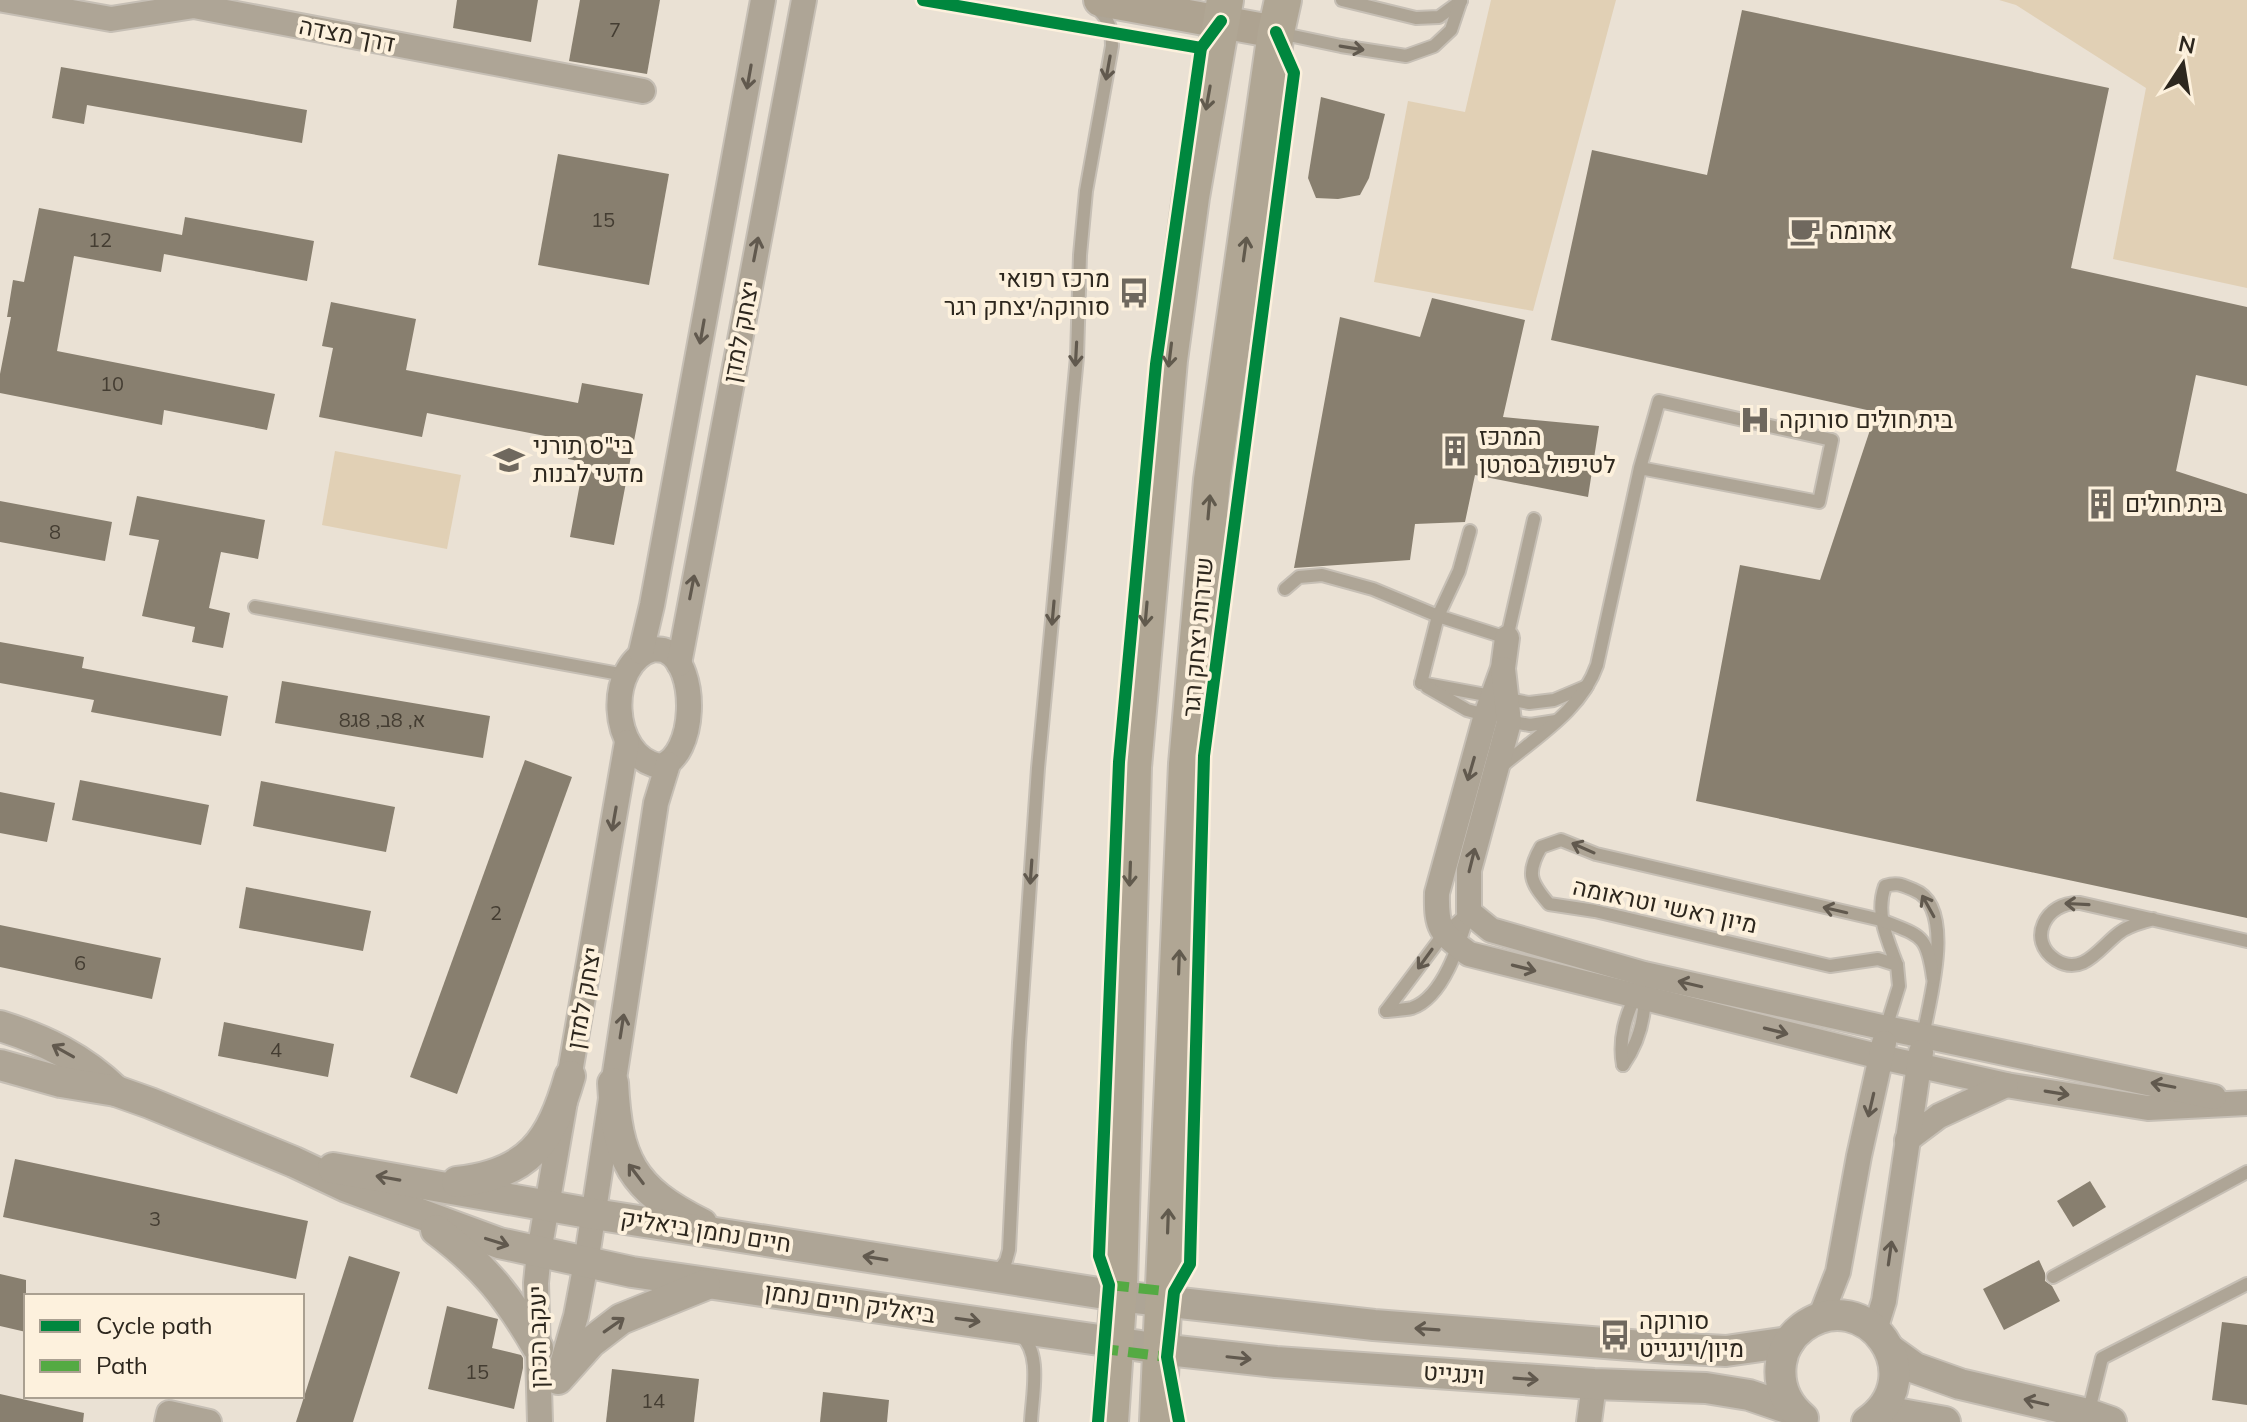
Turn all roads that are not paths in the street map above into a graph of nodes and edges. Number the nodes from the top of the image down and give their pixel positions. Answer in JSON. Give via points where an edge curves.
{"nodes":[{"id":1,"x":4,"y":0,"type":"edge"},
{"id":2,"x":763,"y":0,"type":"edge"},
{"id":3,"x":804,"y":0,"type":"edge"},
{"id":4,"x":1087,"y":0,"type":"edge"},
{"id":5,"x":1100,"y":0,"type":"edge"},
{"id":6,"x":1342,"y":0,"type":"edge"},
{"id":7,"x":1461,"y":0,"type":"edge"},
{"id":8,"x":1223,"y":11,"type":"edge"},
{"id":9,"x":1279,"y":16,"type":"edge"},
{"id":10,"x":643,"y":91,"type":"dead end"},
{"id":11,"x":1640,"y":468,"type":"junction"},
{"id":12,"x":1534,"y":519,"type":"dead end"},
{"id":13,"x":1470,"y":531,"type":"dead end"},
{"id":14,"x":1285,"y":589,"type":"dead end"},
{"id":15,"x":255,"y":607,"type":"dead end"},
{"id":16,"x":1438,"y":616,"type":"junction"},
{"id":17,"x":1507,"y":638,"type":"junction"},
{"id":18,"x":641,"y":652,"type":"junction"},
{"id":19,"x":679,"y":664,"type":"junction"},
{"id":20,"x":625,"y":675,"type":"junction"},
{"id":21,"x":1421,"y":683,"type":"junction"},
{"id":22,"x":1590,"y":685,"type":"junction"},
{"id":23,"x":1499,"y":708,"type":"junction"},
{"id":24,"x":1558,"y":721,"type":"junction"},
{"id":25,"x":627,"y":742,"type":"junction"},
{"id":26,"x":668,"y":764,"type":"junction"},
{"id":27,"x":1495,"y":772,"type":"junction"},
{"id":28,"x":1469,"y":912,"type":"junction"},
{"id":29,"x":2153,"y":919,"type":"junction"},
{"id":30,"x":1881,"y":920,"type":"junction"},
{"id":31,"x":1451,"y":940,"type":"junction"},
{"id":32,"x":2247,"y":941,"type":"edge"},
{"id":33,"x":1897,"y":965,"type":"junction"},
{"id":34,"x":1933,"y":978,"type":"junction"},
{"id":35,"x":1642,"y":989,"type":"junction"},
{"id":36,"x":0,"y":1026,"type":"edge"},
{"id":37,"x":1886,"y":1028,"type":"junction"},
{"id":38,"x":1923,"y":1036,"type":"junction"},
{"id":39,"x":1881,"y":1057,"type":"junction"},
{"id":40,"x":0,"y":1065,"type":"edge"},
{"id":41,"x":1919,"y":1065,"type":"junction"},
{"id":42,"x":570,"y":1076,"type":"junction"},
{"id":43,"x":613,"y":1083,"type":"junction"},
{"id":44,"x":2006,"y":1085,"type":"junction"},
{"id":45,"x":116,"y":1091,"type":"junction"},
{"id":46,"x":2243,"y":1103,"type":"edge"},
{"id":47,"x":1907,"y":1140,"type":"junction"},
{"id":48,"x":294,"y":1162,"type":"junction"},
{"id":49,"x":2247,"y":1172,"type":"edge"},
{"id":50,"x":433,"y":1185,"type":"junction"},
{"id":51,"x":548,"y":1204,"type":"junction"},
{"id":52,"x":412,"y":1212,"type":"junction"},
{"id":53,"x":594,"y":1214,"type":"junction"},
{"id":54,"x":721,"y":1234,"type":"junction"},
{"id":55,"x":539,"y":1252,"type":"junction"},
{"id":56,"x":586,"y":1263,"type":"junction"},
{"id":57,"x":985,"y":1275,"type":"junction"},
{"id":58,"x":2053,"y":1277,"type":"dead end"},
{"id":59,"x":709,"y":1283,"type":"junction"},
{"id":60,"x":2247,"y":1284,"type":"edge"},
{"id":61,"x":1118,"y":1296,"type":"junction"},
{"id":62,"x":1165,"y":1299,"type":"junction"},
{"id":63,"x":1820,"y":1318,"type":"junction"},
{"id":64,"x":1006,"y":1326,"type":"junction"},
{"id":65,"x":1883,"y":1340,"type":"junction"},
{"id":66,"x":1114,"y":1342,"type":"junction"},
{"id":67,"x":1789,"y":1342,"type":"junction"},
{"id":68,"x":538,"y":1348,"type":"junction"},
{"id":69,"x":1162,"y":1349,"type":"junction"},
{"id":70,"x":558,"y":1379,"type":"junction"},
{"id":71,"x":1594,"y":1384,"type":"junction"},
{"id":72,"x":1800,"y":1416,"type":"edge"},
{"id":73,"x":2100,"y":1418,"type":"edge"},
{"id":74,"x":1872,"y":1419,"type":"edge"},
{"id":75,"x":167,"y":1422,"type":"edge"},
{"id":76,"x":209,"y":1422,"type":"edge"},
{"id":77,"x":542,"y":1422,"type":"edge"},
{"id":78,"x":1031,"y":1422,"type":"edge"},
{"id":79,"x":1110,"y":1422,"type":"edge"},
{"id":80,"x":1158,"y":1422,"type":"edge"},
{"id":81,"x":1589,"y":1422,"type":"edge"},
{"id":82,"x":1945,"y":1422,"type":"edge"}],
"edges":[{"from":1,"to":10,"type":"street","name":"דרך מצדה","via":[[111,19],[194,6]]},
{"from":2,"to":18,"type":"street","name":"יצחק למדן","one_way":true},
{"from":19,"to":3,"type":"street","name":"יצחק למדן","one_way":true},
{"from":4,"to":57,"type":"lane","one_way":true,"via":[[1108,21],[1112,46],[1080,255],[1077,357],[1036,798],[1009,1250],[1000,1270]]},
{"from":5,"to":8,"type":"main road"},
{"from":6,"to":7,"type":"lane","via":[[1416,18],[1439,17]]},
{"from":9,"to":7,"type":"lane","one_way":true,"via":[[1341,46],[1406,56],[1434,46],[1451,30]]},
{"from":8,"to":9,"type":"main road"},
{"from":8,"to":61,"type":"main road","one_way":true,"via":[[1169,360],[1134,752]]},
{"from":62,"to":9,"type":"main road","name":"שדרות יצחק רגר","one_way":true,"via":[[1187,764],[1212,480]]},
{"from":11,"to":11,"type":"lane","via":[[1819,502],[1832,440],[1659,401]]},
{"from":11,"to":22,"type":"lane"},
{"from":12,"to":17,"type":"lane"},
{"from":13,"to":16,"type":"lane"},
{"from":14,"to":16,"type":"lane","via":[[1299,577],[1322,575]]},
{"from":15,"to":20,"type":"lane"},
{"from":16,"to":17,"type":"lane"},
{"from":16,"to":21,"type":"lane"},
{"from":17,"to":23,"type":"street"},
{"from":18,"to":19,"type":"street","via":[[666,651]]},
{"from":18,"to":20,"type":"street"},
{"from":19,"to":26,"type":"street","via":[[688,722],[681,750]]},
{"from":20,"to":25,"type":"street","via":[[620,703]]},
{"from":21,"to":23,"type":"lane"},
{"from":21,"to":23,"type":"lane","via":[[1467,710]]},
{"from":22,"to":23,"type":"lane","via":[[1554,700]]},
{"from":22,"to":24,"type":"lane"},
{"from":23,"to":24,"type":"lane","via":[[1530,725]]},
{"from":23,"to":27,"type":"street"},
{"from":23,"to":31,"type":"street","one_way":true,"via":[[1437,893],[1436,912]]},
{"from":24,"to":27,"type":"lane"},
{"from":25,"to":26,"type":"street","via":[[638,758],[652,765]]},
{"from":25,"to":42,"type":"street","name":"יצחק למדן","one_way":true},
{"from":43,"to":26,"type":"street","name":"יצחק למדן","one_way":true,"via":[[656,803]]},
{"from":28,"to":27,"type":"street","one_way":true,"via":[[1469,870]]},
{"from":28,"to":31,"type":"lane"},
{"from":28,"to":31,"type":"lane"},
{"from":28,"to":35,"type":"street","via":[[1491,930]]},
{"from":29,"to":29,"type":"lane","one_way":true,"via":[[2069,902],[2046,917],[2042,938],[2056,960],[2077,965],[2129,926]]},
{"from":29,"to":32,"type":"lane"},
{"from":30,"to":33,"type":"lane","name":"מיון ראשי וטראומה"},
{"from":30,"to":33,"type":"lane","name":"מיון ראשי וטראומה","one_way":true,"via":[[1596,854],[1561,840],[1541,847],[1531,865],[1533,886],[1549,904],[1830,966],[1878,959]]},
{"from":30,"to":34,"type":"lane","name":"מיון ראשי וטראומה","via":[[1920,936],[1930,953]]},
{"from":34,"to":30,"type":"lane","name":"מיון ראשי וטראומה","one_way":true,"via":[[1939,942],[1933,908],[1920,892],[1896,883],[1885,886]]},
{"from":31,"to":31,"type":"lane","one_way":true,"via":[[1386,1011],[1411,1008],[1433,995]]},
{"from":31,"to":35,"type":"street","one_way":true,"via":[[1469,954]]},
{"from":33,"to":37,"type":"lane","name":"מיון ראשי וטראומה","via":[[1899,986]]},
{"from":34,"to":38,"type":"lane","name":"מיון ראשי וטראומה"},
{"from":37,"to":35,"type":"street","one_way":true},
{"from":35,"to":39,"type":"street","one_way":true},
{"from":45,"to":36,"type":"street","name":"חיים נחמן ביאליק","one_way":true,"via":[[72,1055]]},
{"from":37,"to":38,"type":"street"},
{"from":37,"to":39,"type":"street"},
{"from":38,"to":41,"type":"street"},
{"from":46,"to":38,"type":"street","one_way":true},
{"from":39,"to":41,"type":"street"},
{"from":39,"to":63,"type":"street","one_way":true,"via":[[1838,1272]]},
{"from":40,"to":45,"type":"street","name":"חיים נחמן ביאליק"},
{"from":41,"to":44,"type":"street"},
{"from":41,"to":47,"type":"street"},
{"from":42,"to":50,"type":"street","via":[[549,1132],[523,1161],[503,1173]]},
{"from":42,"to":51,"type":"street","name":"יצחק למדן"},
{"from":43,"to":53,"type":"street","name":"יצחק למדן"},
{"from":54,"to":43,"type":"street","one_way":true,"via":[[666,1204],[625,1160],[615,1125]]},
{"from":44,"to":46,"type":"street","one_way":true,"via":[[2148,1108]]},
{"from":44,"to":47,"type":"street","via":[[1939,1116]]},
{"from":45,"to":48,"type":"street","name":"חיים נחמן ביאליק"},
{"from":65,"to":47,"type":"street","one_way":true},
{"from":50,"to":48,"type":"street","name":"חיים נחמן ביאליק","one_way":true},
{"from":48,"to":52,"type":"street","name":"חיים נחמן ביאליק"},
{"from":49,"to":58,"type":"lane"},
{"from":50,"to":51,"type":"street","name":"חיים נחמן ביאליק"},
{"from":51,"to":53,"type":"street","name":"חיים נחמן ביאליק"},
{"from":51,"to":55,"type":"street","name":"יצחק למדן"},
{"from":52,"to":55,"type":"street","name":"חיים נחמן ביאליק","one_way":true},
{"from":52,"to":68,"type":"street","via":[[493,1279]]},
{"from":53,"to":54,"type":"street","name":"חיים נחמן ביאליק"},
{"from":53,"to":56,"type":"street","name":"יצחק למדן"},
{"from":57,"to":54,"type":"street","name":"חיים נחמן ביאליק","one_way":true},
{"from":55,"to":56,"type":"street","name":"חיים נחמן ביאליק"},
{"from":55,"to":68,"type":"street","name":"יעקב הכהן"},
{"from":56,"to":59,"type":"street","name":"ביאליק חיים נחמן"},
{"from":56,"to":70,"type":"street","name":"יעקב הכהן"},
{"from":57,"to":61,"type":"street","name":"חיים נחמן ביאליק"},
{"from":59,"to":64,"type":"street","name":"ביאליק חיים נחמן","one_way":true},
{"from":70,"to":59,"type":"street","one_way":true,"via":[[591,1342],[621,1319]]},
{"from":60,"to":73,"type":"lane","via":[[2102,1358]]},
{"from":61,"to":62,"type":"street","name":"וינגייט"},
{"from":61,"to":66,"type":"main road"},
{"from":67,"to":62,"type":"street","name":"וינגייט","one_way":true,"via":[[1726,1351],[1669,1348],[1374,1325]]},
{"from":62,"to":69,"type":"main road","name":"שדרות יצחק רגר"},
{"from":63,"to":65,"type":"street","via":[[1859,1319]]},
{"from":63,"to":67,"type":"street"},
{"from":64,"to":66,"type":"street","name":"ביאליק חיים נחמן"},
{"from":64,"to":78,"type":"lane","via":[[1025,1338],[1032,1350]]},
{"from":73,"to":65,"type":"street","one_way":true,"via":[[1915,1368]]},
{"from":65,"to":74,"type":"street","via":[[1895,1378],[1892,1392]]},
{"from":66,"to":69,"type":"street","name":"וינגייט"},
{"from":66,"to":79,"type":"main road"},
{"from":67,"to":72,"type":"street","via":[[1780,1376],[1784,1394]]},
{"from":68,"to":77,"type":"street","name":"יעקב הכהן"},
{"from":69,"to":71,"type":"street","name":"וינגייט","one_way":true},
{"from":69,"to":80,"type":"main road","name":"שדרות יצחק רגר"},
{"from":70,"to":77,"type":"street","name":"יעקב הכהן"},
{"from":71,"to":72,"type":"street","name":"וינגייט","via":[[1706,1388],[1749,1395]]},
{"from":71,"to":81,"type":"street"},
{"from":74,"to":82,"type":"street","via":[[1901,1414]]},
{"from":75,"to":76,"type":"street","via":[[169,1413]]}]}
